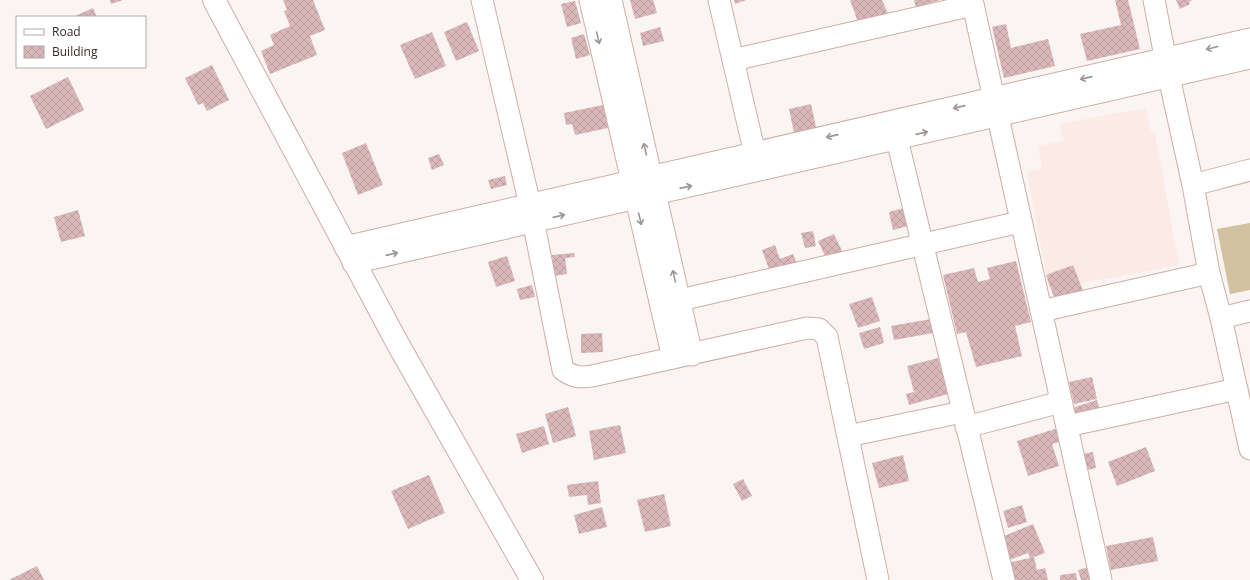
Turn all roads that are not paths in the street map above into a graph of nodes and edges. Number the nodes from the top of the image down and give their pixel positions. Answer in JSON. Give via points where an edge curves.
{"nodes":[{"id":1,"x":214,"y":0,"type":"edge"},
{"id":2,"x":482,"y":0,"type":"edge"},
{"id":3,"x":590,"y":0,"type":"edge"},
{"id":4,"x":611,"y":0,"type":"edge"},
{"id":5,"x":719,"y":0,"type":"edge"},
{"id":6,"x":1154,"y":0,"type":"edge"},
{"id":7,"x":972,"y":3,"type":"edge"},
{"id":8,"x":1250,"y":39,"type":"edge"},
{"id":9,"x":1250,"y":58,"type":"edge"},
{"id":10,"x":733,"y":60,"type":"junction"},
{"id":11,"x":1167,"y":68,"type":"junction"},
{"id":12,"x":995,"y":108,"type":"junction"},
{"id":13,"x":897,"y":139,"type":"junction"},
{"id":14,"x":755,"y":154,"type":"junction"},
{"id":15,"x":1250,"y":170,"type":"edge"},
{"id":16,"x":1193,"y":185,"type":"junction"},
{"id":17,"x":643,"y":188,"type":"junction"},
{"id":18,"x":532,"y":213,"type":"junction"},
{"id":19,"x":1020,"y":222,"type":"junction"},
{"id":20,"x":921,"y":245,"type":"junction"},
{"id":21,"x":349,"y":255,"type":"junction"},
{"id":22,"x":1209,"y":273,"type":"junction"},
{"id":23,"x":680,"y":300,"type":"junction"},
{"id":24,"x":1041,"y":311,"type":"junction"},
{"id":25,"x":1250,"y":311,"type":"edge"},
{"id":26,"x":1222,"y":318,"type":"junction"},
{"id":27,"x":682,"y":356,"type":"junction"},
{"id":28,"x":1237,"y":389,"type":"junction"},
{"id":29,"x":1061,"y":402,"type":"junction"},
{"id":30,"x":964,"y":420,"type":"junction"},
{"id":31,"x":1067,"y":426,"type":"junction"},
{"id":32,"x":848,"y":436,"type":"junction"},
{"id":33,"x":1250,"y":448,"type":"edge"},
{"id":34,"x":532,"y":580,"type":"edge"},
{"id":35,"x":878,"y":580,"type":"edge"},
{"id":36,"x":1004,"y":580,"type":"edge"},
{"id":37,"x":1101,"y":580,"type":"edge"}],
"edges":[{"from":1,"to":21,"type":"main road"},
{"from":2,"to":18,"type":"street"},
{"from":3,"to":17,"type":"street","one_way":true},
{"from":17,"to":4,"type":"street","one_way":true},
{"from":5,"to":10,"type":"street"},
{"from":6,"to":11,"type":"street"},
{"from":7,"to":10,"type":"street"},
{"from":7,"to":12,"type":"street"},
{"from":8,"to":11,"type":"street","one_way":true},
{"from":9,"to":11,"type":"street"},
{"from":10,"to":14,"type":"street"},
{"from":11,"to":12,"type":"street"},
{"from":11,"to":16,"type":"street"},
{"from":13,"to":12,"type":"street","one_way":true},
{"from":12,"to":14,"type":"street","one_way":true},
{"from":12,"to":19,"type":"street"},
{"from":17,"to":13,"type":"street","one_way":true},
{"from":13,"to":20,"type":"street"},
{"from":14,"to":17,"type":"street"},
{"from":15,"to":16,"type":"street"},
{"from":16,"to":22,"type":"street"},
{"from":17,"to":18,"type":"street"},
{"from":23,"to":17,"type":"street","one_way":true},
{"from":17,"to":27,"type":"street","one_way":true},
{"from":18,"to":21,"type":"street"},
{"from":18,"to":27,"type":"street","via":[[563,370],[579,378]]},
{"from":19,"to":20,"type":"street"},
{"from":19,"to":24,"type":"street"},
{"from":20,"to":23,"type":"street"},
{"from":20,"to":30,"type":"street"},
{"from":21,"to":34,"type":"main road"},
{"from":22,"to":24,"type":"street"},
{"from":22,"to":26,"type":"street"},
{"from":23,"to":27,"type":"street"},
{"from":24,"to":29,"type":"street"},
{"from":25,"to":26,"type":"street"},
{"from":26,"to":28,"type":"street"},
{"from":27,"to":32,"type":"street","via":[[807,328],[819,329],[827,337]]},
{"from":28,"to":31,"type":"street"},
{"from":28,"to":33,"type":"street"},
{"from":29,"to":30,"type":"street"},
{"from":29,"to":31,"type":"street"},
{"from":30,"to":32,"type":"street"},
{"from":30,"to":36,"type":"street"},
{"from":31,"to":37,"type":"street"},
{"from":32,"to":35,"type":"street"}]}
